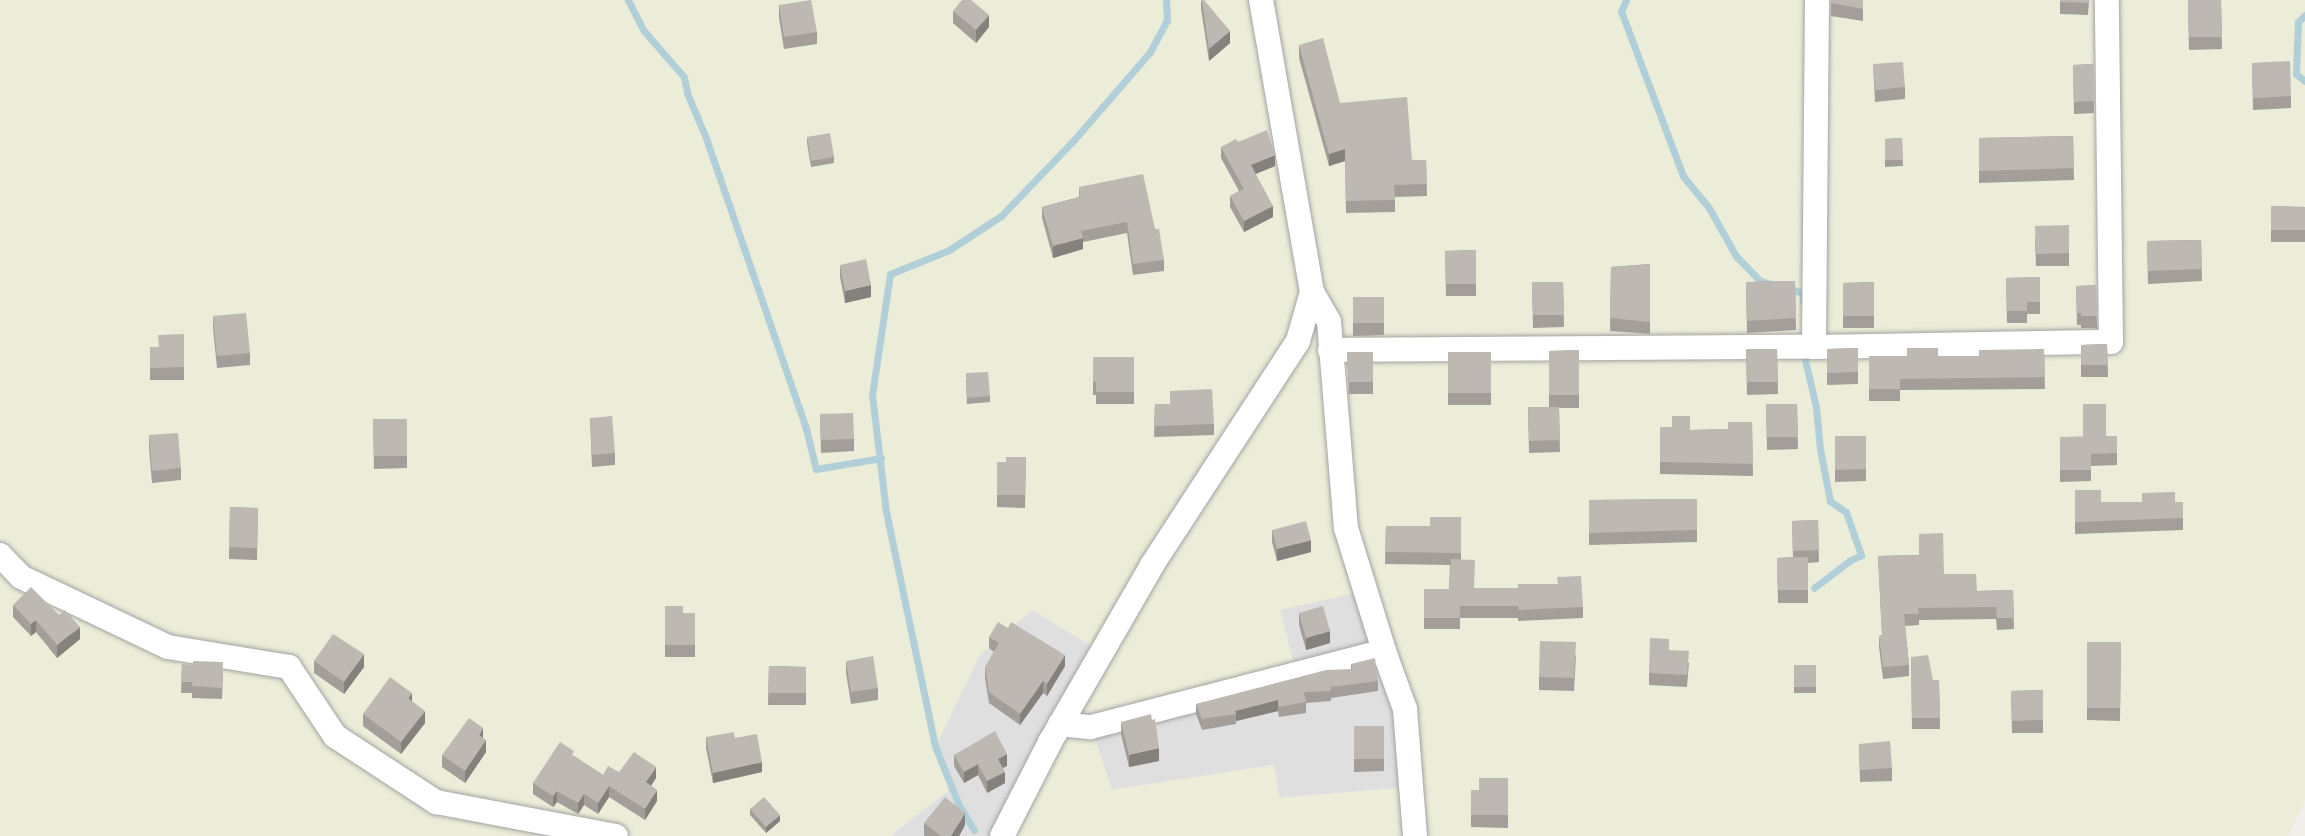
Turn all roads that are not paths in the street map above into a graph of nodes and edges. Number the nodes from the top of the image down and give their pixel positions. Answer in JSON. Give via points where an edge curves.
{"nodes":[{"id":1,"x":1261,"y":0,"type":"edge"},
{"id":2,"x":1817,"y":0,"type":"edge"},
{"id":3,"x":2107,"y":0,"type":"edge"},
{"id":4,"x":1312,"y":292,"type":"junction"},
{"id":5,"x":1814,"y":347,"type":"junction"},
{"id":6,"x":1330,"y":350,"type":"junction"},
{"id":7,"x":0,"y":555,"type":"edge"},
{"id":8,"x":1384,"y":651,"type":"junction"},
{"id":9,"x":1060,"y":724,"type":"junction"},
{"id":10,"x":616,"y":836,"type":"edge"},
{"id":11,"x":1002,"y":836,"type":"edge"},
{"id":12,"x":1415,"y":836,"type":"edge"}],
"edges":[{"from":1,"to":4,"type":"street"},
{"from":2,"to":5,"type":"street"},
{"from":3,"to":5,"type":"street","via":[[2111,342]]},
{"from":4,"to":6,"type":"street","via":[[1329,322]]},
{"from":4,"to":9,"type":"street","via":[[1298,341],[1152,565]]},
{"from":5,"to":6,"type":"street"},
{"from":6,"to":8,"type":"street","via":[[1346,528]]},
{"from":7,"to":10,"type":"street","via":[[21,577],[168,646],[289,667],[335,736],[436,802]]},
{"from":8,"to":9,"type":"street","via":[[1090,727]]},
{"from":8,"to":12,"type":"street","via":[[1405,709]]},
{"from":9,"to":11,"type":"street"}]}
